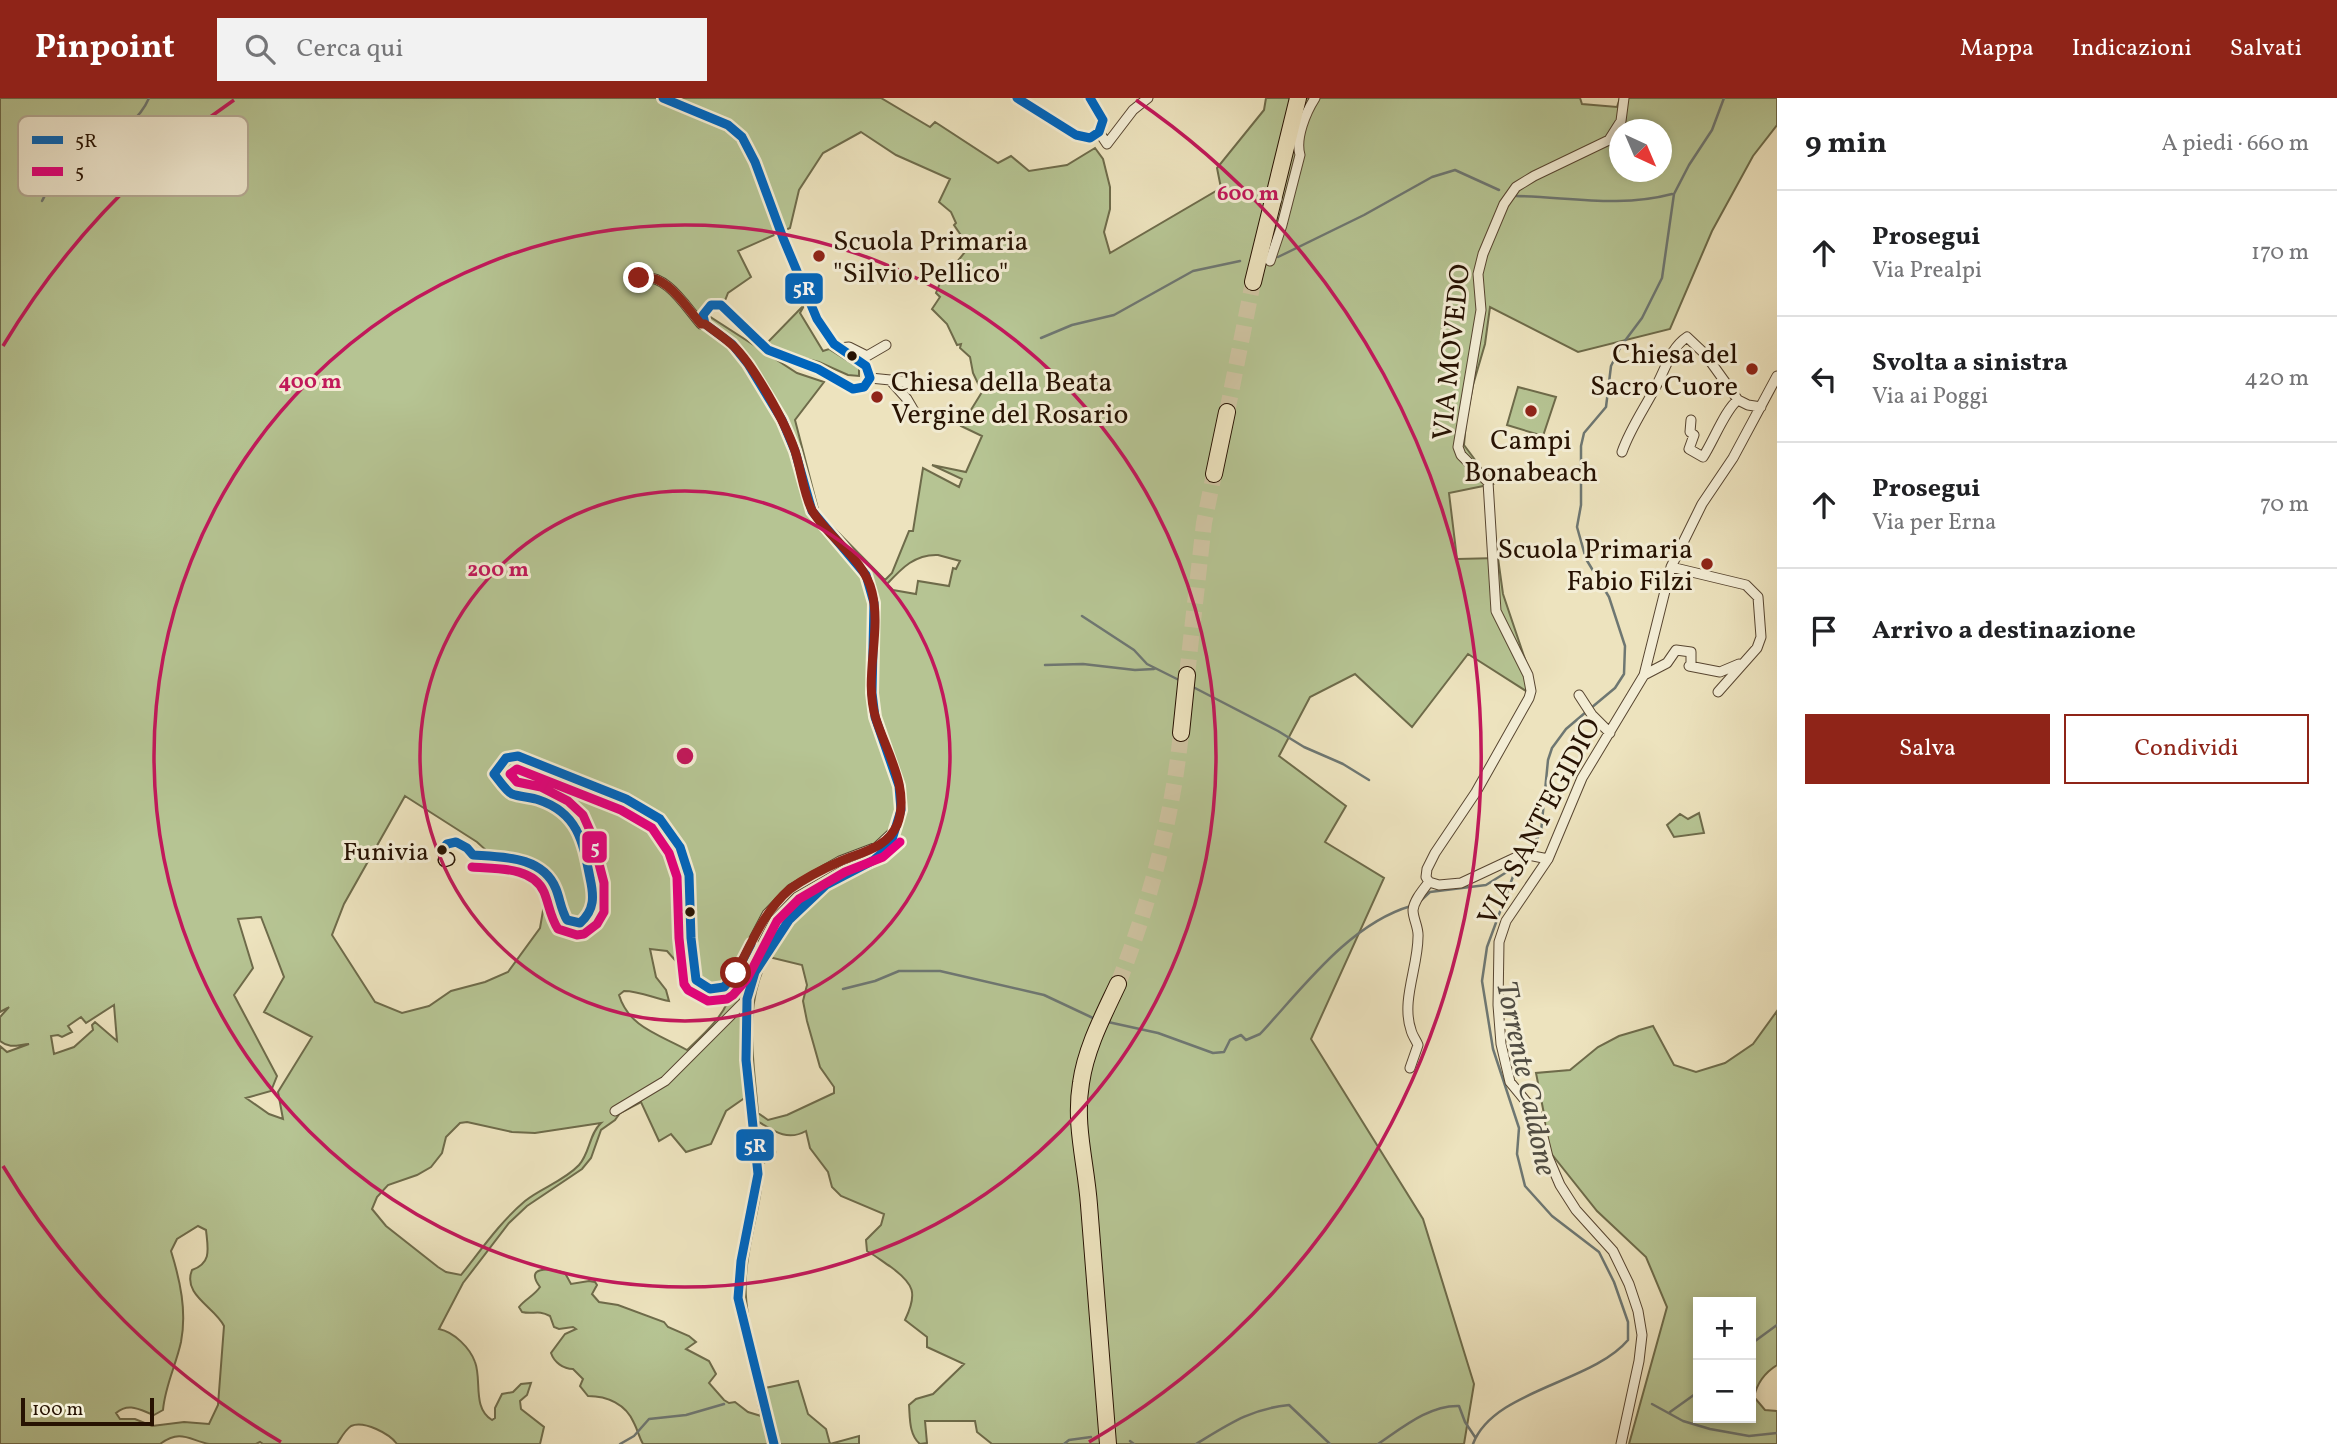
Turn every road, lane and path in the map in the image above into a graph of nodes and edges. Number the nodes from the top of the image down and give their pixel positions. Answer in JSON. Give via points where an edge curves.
{"nodes":[{"id":1,"x":663,"y":98,"type":"edge"},
{"id":2,"x":1017,"y":98,"type":"edge"},
{"id":3,"x":1090,"y":98,"type":"edge"},
{"id":4,"x":1148,"y":98,"type":"edge"},
{"id":5,"x":1298,"y":98,"type":"edge"},
{"id":6,"x":1315,"y":98,"type":"edge"},
{"id":7,"x":1624,"y":98,"type":"edge"},
{"id":8,"x":1099,"y":132,"type":"junction"},
{"id":9,"x":1270,"y":261,"type":"dead end"},
{"id":10,"x":639,"y":278,"type":"dead end"},
{"id":11,"x":1253,"y":282,"type":"tunnel mouth"},
{"id":12,"x":705,"y":324,"type":"junction"},
{"id":13,"x":886,"y":345,"type":"dead end"},
{"id":14,"x":839,"y":348,"type":"junction"},
{"id":15,"x":1777,"y":376,"type":"edge"},
{"id":16,"x":870,"y":378,"type":"junction"},
{"id":17,"x":890,"y":380,"type":"junction"},
{"id":18,"x":911,"y":382,"type":"dead end"},
{"id":19,"x":1738,"y":400,"type":"junction"},
{"id":20,"x":1760,"y":407,"type":"junction"},
{"id":21,"x":914,"y":411,"type":"dead end"},
{"id":22,"x":1227,"y":412,"type":"tunnel mouth"},
{"id":23,"x":1690,"y":420,"type":"dead end"},
{"id":24,"x":1622,"y":452,"type":"dead end"},
{"id":25,"x":1214,"y":474,"type":"tunnel mouth"},
{"id":26,"x":1671,"y":567,"type":"junction"},
{"id":27,"x":1747,"y":660,"type":"junction"},
{"id":28,"x":1187,"y":675,"type":"tunnel mouth"},
{"id":29,"x":1644,"y":675,"type":"junction"},
{"id":30,"x":1718,"y":692,"type":"dead end"},
{"id":31,"x":1579,"y":695,"type":"dead end"},
{"id":32,"x":1181,"y":733,"type":"tunnel mouth"},
{"id":33,"x":1610,"y":733,"type":"junction"},
{"id":34,"x":892,"y":833,"type":"junction"},
{"id":35,"x":473,"y":855,"type":"dead end"},
{"id":36,"x":1548,"y":859,"type":"junction"},
{"id":37,"x":1429,"y":882,"type":"junction"},
{"id":38,"x":1118,"y":984,"type":"tunnel mouth"},
{"id":39,"x":747,"y":999,"type":"junction"},
{"id":40,"x":1410,"y":1068,"type":"dead end"},
{"id":41,"x":615,"y":1111,"type":"dead end"},
{"id":42,"x":774,"y":1444,"type":"edge"},
{"id":43,"x":1108,"y":1444,"type":"edge"},
{"id":44,"x":1621,"y":1444,"type":"edge"}],
"edges":[{"from":1,"to":14,"type":"street","via":[[728,125],[743,137],[813,309]]},
{"from":2,"to":8,"type":"street","via":[[1076,135],[1090,138]]},
{"from":3,"to":8,"type":"street","via":[[1103,120]]},
{"from":4,"to":8,"type":"street","via":[[1107,144]]},
{"from":5,"to":11,"type":"highway"},
{"from":6,"to":9,"type":"street","via":[[1308,109]]},
{"from":7,"to":37,"type":"street","name":"VIA MOVEDO","via":[[1620,121],[1609,140],[1534,176],[1509,194],[1478,274],[1481,310],[1458,447],[1488,482],[1496,611],[1528,675],[1531,691],[1476,792],[1431,861]]},
{"from":10,"to":12,"type":"street","via":[[649,276],[663,283]]},
{"from":12,"to":16,"type":"street","via":[[703,315],[711,305],[721,305],[768,350],[818,369],[853,389],[864,387]]},
{"from":12,"to":34,"type":"street","via":[[732,344],[748,364],[782,420],[812,511],[866,575],[874,603],[875,717],[899,786],[901,810]]},
{"from":13,"to":14,"type":"street","via":[[867,356],[849,347]]},
{"from":14,"to":16,"type":"street","via":[[866,366]]},
{"from":15,"to":20,"type":"street","name":"VIA SANT'EGIDIO"},
{"from":16,"to":17,"type":"street"},
{"from":17,"to":18,"type":"street"},
{"from":17,"to":21,"type":"street"},
{"from":19,"to":20,"type":"street"},
{"from":19,"to":23,"type":"street","via":[[1730,405],[1703,457],[1689,449],[1694,435]]},
{"from":19,"to":24,"type":"street","via":[[1687,337],[1667,361]]},
{"from":20,"to":26,"type":"street","name":"VIA SANT'EGIDIO","via":[[1702,504]]},
{"from":22,"to":25,"type":"highway"},
{"from":26,"to":27,"type":"street","via":[[1753,590],[1758,597],[1761,637]]},
{"from":26,"to":29,"type":"street","name":"VIA SANT'EGIDIO"},
{"from":27,"to":29,"type":"street","via":[[1720,672],[1690,666],[1691,652],[1676,650],[1667,663]]},
{"from":27,"to":30,"type":"street"},
{"from":28,"to":32,"type":"highway"},
{"from":29,"to":33,"type":"street","name":"VIA SANT'EGIDIO"},
{"from":31,"to":33,"type":"street"},
{"from":33,"to":36,"type":"street","name":"VIA SANT'EGIDIO","via":[[1583,778]]},
{"from":34,"to":35,"type":"street","via":[[877,847],[840,861],[791,889],[767,914],[736,973],[724,987],[710,989],[696,980],[689,875],[680,847],[660,819],[626,799],[518,756],[506,758],[494,774],[511,794],[531,796],[560,810],[574,823],[593,901],[590,915],[580,923],[567,920],[559,909],[556,888],[535,864]]},
{"from":34,"to":39,"type":"street","via":[[890,846],[874,860],[826,885],[789,920],[755,972]]},
{"from":36,"to":37,"type":"street","via":[[1523,854],[1461,883]]},
{"from":36,"to":44,"type":"street","name":"VIA SANT'EGIDIO","via":[[1502,930],[1500,1044],[1510,1082],[1538,1116],[1560,1185],[1613,1251],[1638,1311],[1642,1335],[1639,1361]]},
{"from":37,"to":40,"type":"street","via":[[1413,911],[1419,932],[1418,960],[1408,1008],[1418,1045]]},
{"from":38,"to":43,"type":"highway","via":[[1091,1042],[1078,1106]]},
{"from":39,"to":41,"type":"street","via":[[665,1081]]},
{"from":39,"to":42,"type":"street","via":[[746,1060],[758,1174],[738,1298]]}]}
